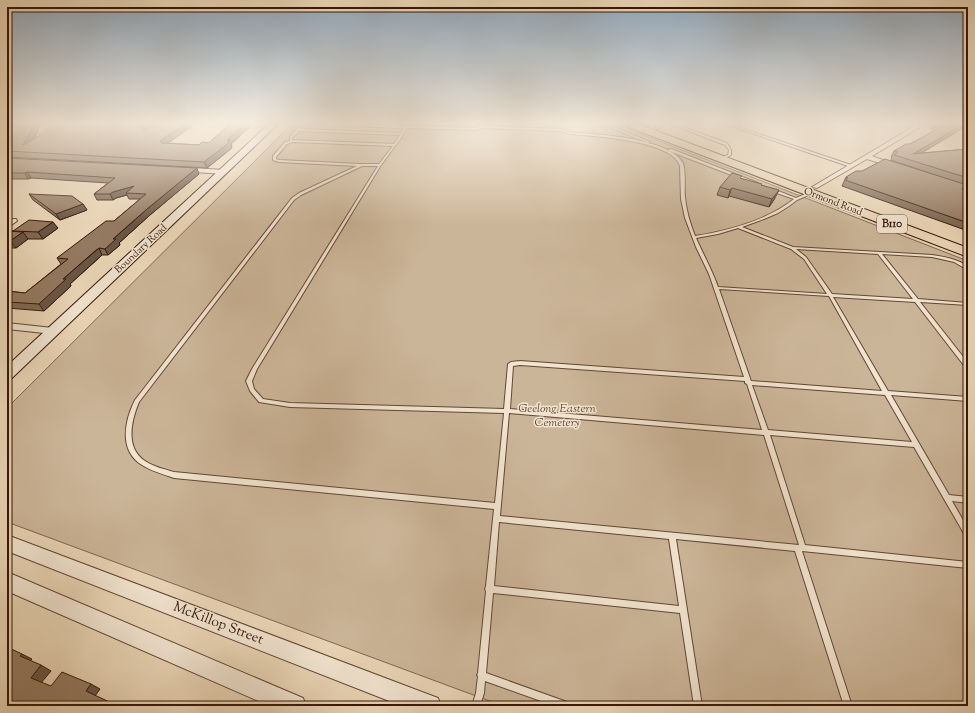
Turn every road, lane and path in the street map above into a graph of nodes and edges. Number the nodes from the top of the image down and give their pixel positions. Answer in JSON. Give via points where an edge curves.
{"nodes":[{"id":1,"x":239,"y":157,"type":"edge"},
{"id":2,"x":274,"y":157,"type":"edge"},
{"id":3,"x":386,"y":157,"type":"edge"},
{"id":4,"x":677,"y":157,"type":"edge"},
{"id":5,"x":690,"y":157,"type":"edge"},
{"id":6,"x":725,"y":157,"type":"edge"},
{"id":7,"x":826,"y":157,"type":"edge"},
{"id":8,"x":868,"y":157,"type":"joint"},
{"id":9,"x":361,"y":165,"type":"junction"},
{"id":10,"x":380,"y":165,"type":"junction"},
{"id":11,"x":852,"y":166,"type":"junction"},
{"id":12,"x":170,"y":169,"type":"edge"},
{"id":13,"x":904,"y":169,"type":"edge"},
{"id":14,"x":223,"y":172,"type":"junction"},
{"id":15,"x":759,"y":184,"type":"edge"},
{"id":16,"x":766,"y":187,"type":"edge"},
{"id":17,"x":813,"y":190,"type":"junction"},
{"id":18,"x":796,"y":199,"type":"junction"},
{"id":19,"x":738,"y":228,"type":"junction"},
{"id":20,"x":694,"y":237,"type":"junction"},
{"id":21,"x":968,"y":244,"type":"edge"},
{"id":22,"x":792,"y":248,"type":"junction"},
{"id":23,"x":879,"y":253,"type":"junction"},
{"id":24,"x":968,"y":253,"type":"edge"},
{"id":25,"x":968,"y":270,"type":"edge"},
{"id":26,"x":716,"y":288,"type":"junction"},
{"id":27,"x":830,"y":296,"type":"junction"},
{"id":28,"x":917,"y":301,"type":"junction"},
{"id":29,"x":968,"y":304,"type":"edge"},
{"id":30,"x":7,"y":326,"type":"edge"},
{"id":31,"x":53,"y":330,"type":"junction"},
{"id":32,"x":968,"y":367,"type":"edge"},
{"id":33,"x":7,"y":374,"type":"edge"},
{"id":34,"x":747,"y":381,"type":"junction"},
{"id":35,"x":886,"y":393,"type":"junction"},
{"id":36,"x":968,"y":399,"type":"edge"},
{"id":37,"x":507,"y":411,"type":"junction"},
{"id":38,"x":766,"y":433,"type":"junction"},
{"id":39,"x":916,"y":445,"type":"junction"},
{"id":40,"x":946,"y":498,"type":"junction"},
{"id":41,"x":968,"y":500,"type":"edge"},
{"id":42,"x":497,"y":506,"type":"junction"},
{"id":43,"x":497,"y":519,"type":"junction"},
{"id":44,"x":968,"y":535,"type":"edge"},
{"id":45,"x":672,"y":536,"type":"junction"},
{"id":46,"x":7,"y":543,"type":"edge"},
{"id":47,"x":800,"y":548,"type":"junction"},
{"id":48,"x":968,"y":565,"type":"edge"},
{"id":49,"x":7,"y":581,"type":"edge"},
{"id":50,"x":489,"y":589,"type":"junction"},
{"id":51,"x":683,"y":610,"type":"junction"},
{"id":52,"x":481,"y":675,"type":"junction"},
{"id":53,"x":425,"y":705,"type":"edge"},
{"id":54,"x":295,"y":706,"type":"edge"},
{"id":55,"x":476,"y":706,"type":"edge"},
{"id":56,"x":567,"y":706,"type":"edge"},
{"id":57,"x":698,"y":706,"type":"edge"},
{"id":58,"x":848,"y":706,"type":"edge"}],
"edges":[{"from":1,"to":14,"type":"main road","name":"Boundary Road"},
{"from":2,"to":9,"type":"lane"},
{"from":3,"to":10,"type":"lane"},
{"from":4,"to":20,"type":"lane","via":[[682,163],[684,208]]},
{"from":5,"to":15,"type":"lane"},
{"from":6,"to":17,"type":"highway","name":"Ormond Road","number":"B110"},
{"from":7,"to":11,"type":"lane"},
{"from":8,"to":11,"type":"street"},
{"from":8,"to":13,"type":"street"},
{"from":9,"to":10,"type":"lane"},
{"from":9,"to":42,"type":"lane","via":[[293,199],[137,401],[130,414],[130,446],[139,460],[174,475]]},
{"from":10,"to":37,"type":"lane","via":[[255,370],[249,381],[252,390],[261,402],[290,405]]},
{"from":11,"to":17,"type":"street"},
{"from":12,"to":14,"type":"street"},
{"from":14,"to":31,"type":"main road","name":"Boundary Road"},
{"from":16,"to":18,"type":"lane"},
{"from":17,"to":18,"type":"lane"},
{"from":17,"to":21,"type":"highway","name":"Ormond Road","number":"B110"},
{"from":17,"to":24,"type":"highway","name":"Ormond Road","number":"B110"},
{"from":18,"to":19,"type":"lane","via":[[777,212]]},
{"from":19,"to":20,"type":"lane"},
{"from":19,"to":22,"type":"lane"},
{"from":20,"to":26,"type":"lane","via":[[700,256]]},
{"from":22,"to":23,"type":"lane"},
{"from":22,"to":27,"type":"lane","via":[[806,258]]},
{"from":23,"to":25,"type":"lane","via":[[948,259],[964,265]]},
{"from":23,"to":28,"type":"lane"},
{"from":26,"to":27,"type":"lane"},
{"from":26,"to":34,"type":"lane"},
{"from":27,"to":28,"type":"lane"},
{"from":27,"to":35,"type":"lane"},
{"from":28,"to":29,"type":"lane"},
{"from":28,"to":32,"type":"lane"},
{"from":30,"to":31,"type":"street"},
{"from":31,"to":33,"type":"main road","name":"Boundary Road"},
{"from":34,"to":35,"type":"lane"},
{"from":34,"to":37,"type":"lane","via":[[511,364]]},
{"from":34,"to":38,"type":"lane"},
{"from":35,"to":36,"type":"lane"},
{"from":35,"to":39,"type":"lane"},
{"from":37,"to":38,"type":"lane"},
{"from":37,"to":42,"type":"lane"},
{"from":38,"to":39,"type":"lane"},
{"from":38,"to":47,"type":"lane"},
{"from":39,"to":40,"type":"lane"},
{"from":40,"to":41,"type":"lane"},
{"from":40,"to":44,"type":"lane"},
{"from":42,"to":43,"type":"lane"},
{"from":43,"to":45,"type":"lane"},
{"from":43,"to":50,"type":"lane"},
{"from":45,"to":47,"type":"lane"},
{"from":45,"to":51,"type":"lane"},
{"from":46,"to":53,"type":"street","name":"McKillop Street"},
{"from":47,"to":48,"type":"lane"},
{"from":47,"to":58,"type":"lane"},
{"from":49,"to":54,"type":"street"},
{"from":50,"to":51,"type":"lane"},
{"from":50,"to":52,"type":"lane"},
{"from":51,"to":57,"type":"lane"},
{"from":52,"to":55,"type":"lane"},
{"from":52,"to":56,"type":"lane"}]}
